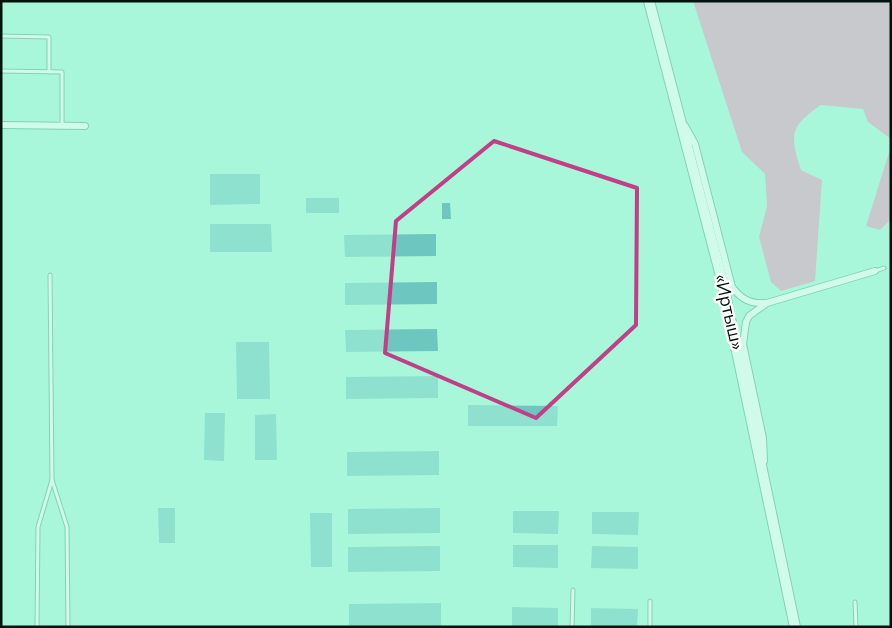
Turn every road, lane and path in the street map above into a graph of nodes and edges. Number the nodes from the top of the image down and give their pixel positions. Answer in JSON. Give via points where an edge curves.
{"nodes":[{"id":1,"x":649,"y":1,"type":"edge"},
{"id":2,"x":1,"y":36,"type":"edge"},
{"id":3,"x":1,"y":71,"type":"edge"},
{"id":4,"x":49,"y":72,"type":"junction"},
{"id":5,"x":681,"y":117,"type":"junction"},
{"id":6,"x":1,"y":125,"type":"edge"},
{"id":7,"x":62,"y":126,"type":"junction"},
{"id":8,"x":85,"y":126,"type":"dead end"},
{"id":9,"x":884,"y":268,"type":"dead end"},
{"id":10,"x":875,"y":271,"type":"joint"},
{"id":11,"x":50,"y":275,"type":"dead end"},
{"id":12,"x":767,"y":303,"type":"junction"},
{"id":13,"x":764,"y":475,"type":"junction"},
{"id":14,"x":52,"y":480,"type":"junction"},
{"id":15,"x":573,"y":590,"type":"dead end"},
{"id":16,"x":650,"y":601,"type":"dead end"},
{"id":17,"x":855,"y":602,"type":"dead end"},
{"id":18,"x":37,"y":627,"type":"edge"},
{"id":19,"x":68,"y":627,"type":"edge"},
{"id":20,"x":572,"y":627,"type":"edge"},
{"id":21,"x":650,"y":627,"type":"edge"},
{"id":22,"x":795,"y":627,"type":"edge"},
{"id":23,"x":856,"y":627,"type":"edge"}],
"edges":[{"from":1,"to":5,"type":"highway","name":"«Иртыш»"},
{"from":2,"to":4,"type":"lane","via":[[49,37]]},
{"from":3,"to":4,"type":"lane"},
{"from":4,"to":7,"type":"lane","via":[[62,72]]},
{"from":5,"to":12,"type":"street","via":[[694,144],[732,286],[744,299]]},
{"from":5,"to":13,"type":"highway","name":"«Иртыш»","via":[[720,270]]},
{"from":6,"to":7,"type":"street"},
{"from":7,"to":8,"type":"street"},
{"from":9,"to":10,"type":"lane"},
{"from":10,"to":12,"type":"street"},
{"from":11,"to":14,"type":"lane"},
{"from":12,"to":13,"type":"street","via":[[749,316],[743,344],[763,438]]},
{"from":13,"to":22,"type":"highway","name":"«Иртыш»"},
{"from":14,"to":18,"type":"lane","via":[[38,527]]},
{"from":14,"to":19,"type":"lane","via":[[67,527]]},
{"from":15,"to":20,"type":"lane"},
{"from":16,"to":21,"type":"lane"},
{"from":17,"to":23,"type":"lane"}]}
